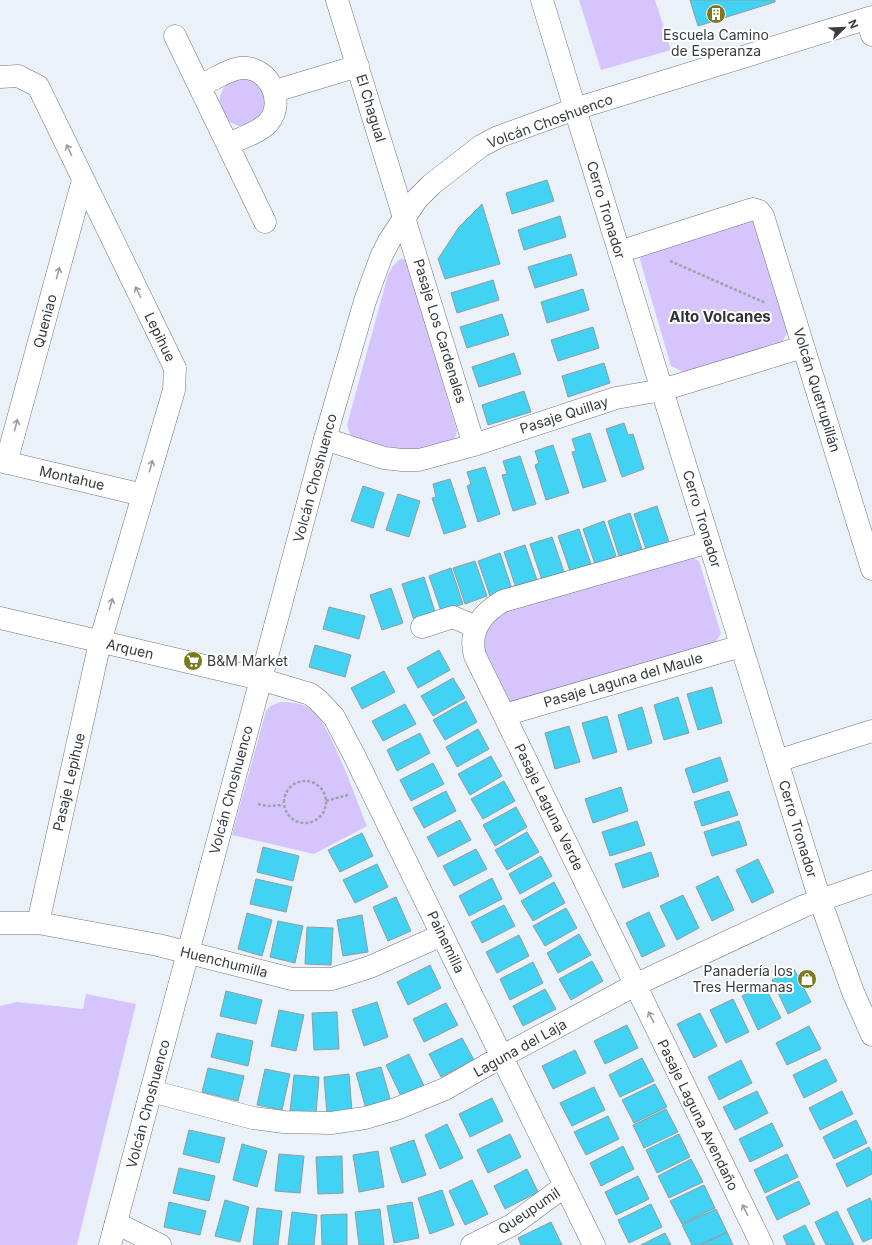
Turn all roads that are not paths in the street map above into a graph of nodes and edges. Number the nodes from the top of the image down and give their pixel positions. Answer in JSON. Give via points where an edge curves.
{"nodes":[{"id":1,"x":337,"y":0,"type":"edge"},
{"id":2,"x":542,"y":0,"type":"edge"},
{"id":3,"x":870,"y":24,"type":"edge"},
{"id":4,"x":175,"y":36,"type":"dead end"},
{"id":5,"x":358,"y":66,"type":"junction"},
{"id":6,"x":0,"y":77,"type":"edge"},
{"id":7,"x":200,"y":86,"type":"junction"},
{"id":8,"x":275,"y":91,"type":"junction"},
{"id":9,"x":575,"y":109,"type":"junction"},
{"id":10,"x":228,"y":144,"type":"junction"},
{"id":11,"x":83,"y":180,"type":"junction"},
{"id":12,"x":405,"y":216,"type":"junction"},
{"id":13,"x":265,"y":222,"type":"dead end"},
{"id":14,"x":619,"y":252,"type":"junction"},
{"id":15,"x":803,"y":347,"type":"junction"},
{"id":16,"x":662,"y":390,"type":"junction"},
{"id":17,"x":325,"y":439,"type":"junction"},
{"id":18,"x":474,"y":445,"type":"junction"},
{"id":19,"x":3,"y":462,"type":"edge"},
{"id":20,"x":143,"y":495,"type":"junction"},
{"id":21,"x":710,"y":542,"type":"junction"},
{"id":22,"x":872,"y":569,"type":"edge"},
{"id":23,"x":0,"y":618,"type":"edge"},
{"id":24,"x":422,"y":627,"type":"dead end"},
{"id":25,"x":476,"y":627,"type":"junction"},
{"id":26,"x":100,"y":642,"type":"junction"},
{"id":27,"x":742,"y":646,"type":"junction"},
{"id":28,"x":260,"y":679,"type":"junction"},
{"id":29,"x":504,"y":715,"type":"junction"},
{"id":30,"x":872,"y":731,"type":"edge"},
{"id":31,"x":777,"y":761,"type":"junction"},
{"id":32,"x":872,"y":882,"type":"edge"},
{"id":33,"x":820,"y":900,"type":"junction"},
{"id":34,"x":0,"y":923,"type":"edge"},
{"id":35,"x":38,"y":923,"type":"junction"},
{"id":36,"x":442,"y":935,"type":"junction"},
{"id":37,"x":188,"y":953,"type":"junction"},
{"id":38,"x":635,"y":985,"type":"junction"},
{"id":39,"x":872,"y":1035,"type":"edge"},
{"id":40,"x":501,"y":1057,"type":"junction"},
{"id":41,"x":151,"y":1091,"type":"junction"},
{"id":42,"x":565,"y":1186,"type":"junction"},
{"id":43,"x":116,"y":1223,"type":"junction"},
{"id":44,"x":110,"y":1245,"type":"edge"},
{"id":45,"x":160,"y":1245,"type":"edge"},
{"id":46,"x":472,"y":1245,"type":"edge"},
{"id":47,"x":594,"y":1245,"type":"edge"},
{"id":48,"x":762,"y":1245,"type":"edge"}],
"edges":[{"from":1,"to":5,"type":"street","name":"El Chagual"},
{"from":2,"to":9,"type":"street","name":"Cerro Tronador"},
{"from":3,"to":9,"type":"street","name":"Volcán Choshuenco"},
{"from":4,"to":7,"type":"street"},
{"from":5,"to":8,"type":"street"},
{"from":5,"to":12,"type":"street","name":"El Chagual"},
{"from":11,"to":6,"type":"street","name":"Lepihue","one_way":true,"via":[[38,86],[18,76]]},
{"from":7,"to":8,"type":"street","via":[[236,69],[245,68],[262,74]]},
{"from":7,"to":10,"type":"street"},
{"from":8,"to":10,"type":"street","via":[[276,107],[268,123]]},
{"from":9,"to":12,"type":"street","name":"Volcán Choshuenco","via":[[508,133],[481,146],[432,184]]},
{"from":9,"to":14,"type":"street","name":"Cerro Tronador"},
{"from":10,"to":13,"type":"street"},
{"from":19,"to":11,"type":"street","name":"Queniao","one_way":true},
{"from":20,"to":11,"type":"street","name":"Lepihue","one_way":true,"via":[[174,390],[175,368]]},
{"from":12,"to":17,"type":"street","name":"Volcán Choshuenco","via":[[381,257],[365,301]]},
{"from":12,"to":18,"type":"street","name":"Pasaje Los Cardenales"},
{"from":14,"to":15,"type":"street","name":"Volcán Quetrupillán","via":[[754,210],[759,211]]},
{"from":14,"to":16,"type":"street","name":"Cerro Tronador"},
{"from":15,"to":16,"type":"street","name":"Pasaje Quillay"},
{"from":15,"to":22,"type":"street","name":"Volcán Quetrupillán"},
{"from":16,"to":18,"type":"street","name":"Pasaje Quillay","via":[[616,398]]},
{"from":16,"to":21,"type":"street","name":"Cerro Tronador"},
{"from":17,"to":18,"type":"street","name":"Pasaje Quillay","via":[[364,452],[402,460],[419,460]]},
{"from":17,"to":28,"type":"street","name":"Volcán Choshuenco"},
{"from":19,"to":20,"type":"street","name":"Montahue"},
{"from":26,"to":20,"type":"street","name":"Lepihue","one_way":true},
{"from":21,"to":25,"type":"street","name":"Pasaje Laguna Verde","via":[[503,601],[485,613]]},
{"from":21,"to":27,"type":"street","name":"Cerro Tronador"},
{"from":23,"to":26,"type":"street","name":"Arquen"},
{"from":24,"to":25,"type":"street","via":[[453,618]]},
{"from":25,"to":29,"type":"street","name":"Pasaje Laguna Verde","via":[[473,647],[475,656]]},
{"from":26,"to":28,"type":"street","name":"Arquen"},
{"from":26,"to":35,"type":"street","name":"Pasaje Lepihue"},
{"from":27,"to":29,"type":"street","name":"Pasaje Laguna del Maule"},
{"from":27,"to":31,"type":"street","name":"Cerro Tronador"},
{"from":28,"to":36,"type":"street","name":"Painemilla","via":[[310,694],[334,717]]},
{"from":28,"to":37,"type":"street","name":"Volcán Choshuenco"},
{"from":29,"to":38,"type":"street","name":"Pasaje Laguna Verde"},
{"from":30,"to":31,"type":"street"},
{"from":31,"to":33,"type":"street","name":"Cerro Tronador"},
{"from":32,"to":33,"type":"street","name":"Laguna del Laja"},
{"from":33,"to":38,"type":"street","name":"Laguna del Laja"},
{"from":33,"to":39,"type":"street","name":"Cerro Tronador","via":[[853,992]]},
{"from":34,"to":35,"type":"street","name":"Huenchumilla"},
{"from":35,"to":37,"type":"street","name":"Huenchumilla"},
{"from":36,"to":37,"type":"street","name":"Huenchumilla","via":[[370,967],[332,979],[292,979]]},
{"from":36,"to":40,"type":"street","name":"Painemilla"},
{"from":37,"to":41,"type":"street","name":"Volcán Choshuenco"},
{"from":38,"to":40,"type":"street","name":"Laguna del Laja"},
{"from":48,"to":38,"type":"street","name":"Pasaje Laguna Avendaño","one_way":true},
{"from":40,"to":41,"type":"street","name":"Laguna del Laja","via":[[445,1090],[418,1101],[379,1114],[331,1123],[284,1122],[253,1118]]},
{"from":40,"to":42,"type":"street","name":"Painemilla"},
{"from":41,"to":43,"type":"street","name":"Volcán Choshuenco"},
{"from":42,"to":46,"type":"street","name":"Queupumil","via":[[512,1225]]},
{"from":42,"to":47,"type":"street","name":"Painemilla"},
{"from":43,"to":44,"type":"street","name":"Volcán Choshuenco"},
{"from":43,"to":45,"type":"street"}]}
